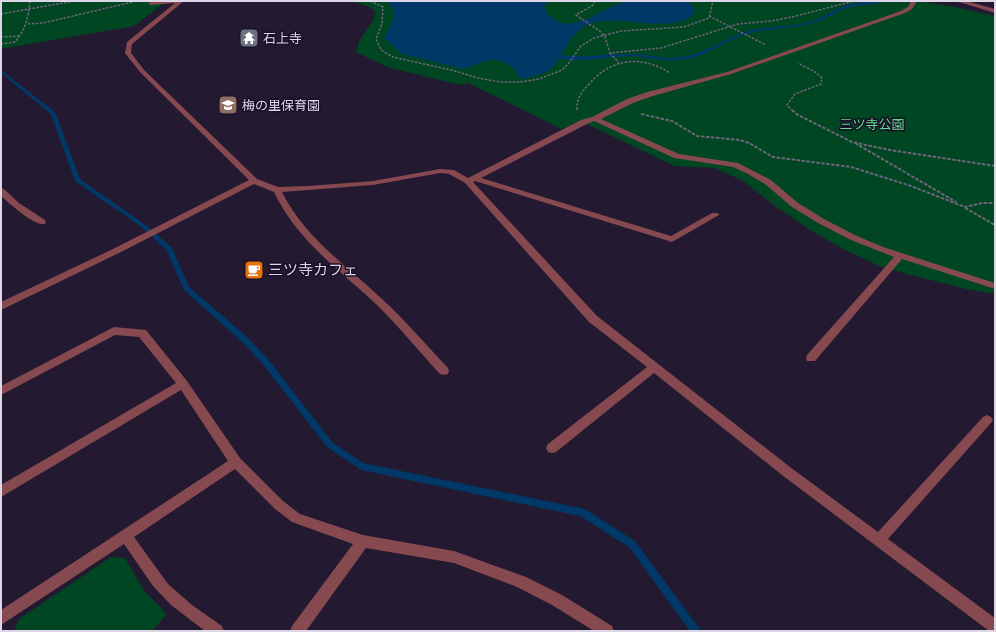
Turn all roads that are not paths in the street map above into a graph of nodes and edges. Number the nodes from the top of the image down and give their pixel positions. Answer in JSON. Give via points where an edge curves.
{"nodes":[{"id":1,"x":181,"y":1,"type":"edge"},
{"id":2,"x":914,"y":1,"type":"edge"},
{"id":3,"x":959,"y":1,"type":"edge"},
{"id":4,"x":151,"y":3,"type":"dead end"},
{"id":5,"x":995,"y":11,"type":"edge"},
{"id":6,"x":595,"y":119,"type":"junction"},
{"id":7,"x":471,"y":179,"type":"junction"},
{"id":8,"x":254,"y":182,"type":"junction"},
{"id":9,"x":278,"y":190,"type":"junction"},
{"id":10,"x":1,"y":191,"type":"edge"},
{"id":11,"x":715,"y":215,"type":"dead end"},
{"id":12,"x":42,"y":222,"type":"dead end"},
{"id":13,"x":900,"y":256,"type":"junction"},
{"id":14,"x":995,"y":286,"type":"edge"},
{"id":15,"x":1,"y":306,"type":"edge"},
{"id":16,"x":811,"y":358,"type":"dead end"},
{"id":17,"x":655,"y":367,"type":"junction"},
{"id":18,"x":444,"y":371,"type":"dead end"},
{"id":19,"x":183,"y":384,"type":"junction"},
{"id":20,"x":1,"y":391,"type":"edge"},
{"id":21,"x":987,"y":420,"type":"dead end"},
{"id":22,"x":552,"y":448,"type":"dead end"},
{"id":23,"x":236,"y":462,"type":"junction"},
{"id":24,"x":1,"y":491,"type":"edge"},
{"id":25,"x":125,"y":535,"type":"junction"},
{"id":26,"x":879,"y":540,"type":"junction"},
{"id":27,"x":363,"y":541,"type":"junction"},
{"id":28,"x":1,"y":618,"type":"edge"},
{"id":29,"x":995,"y":627,"type":"edge"},
{"id":30,"x":217,"y":631,"type":"edge"},
{"id":31,"x":297,"y":631,"type":"edge"},
{"id":32,"x":607,"y":631,"type":"edge"}],
"edges":[{"from":1,"to":4,"type":"street"},
{"from":1,"to":8,"type":"street","via":[[129,43],[128,53],[142,72]]},
{"from":2,"to":6,"type":"street","via":[[910,8],[903,12],[729,73],[650,94]]},
{"from":3,"to":5,"type":"street"},
{"from":6,"to":7,"type":"street","via":[[584,122]]},
{"from":6,"to":13,"type":"street","via":[[677,156],[735,165],[751,172],[821,221]]},
{"from":7,"to":9,"type":"street","via":[[440,171],[373,183]]},
{"from":7,"to":11,"type":"street","via":[[672,239]]},
{"from":7,"to":17,"type":"street","via":[[593,319]]},
{"from":8,"to":9,"type":"street"},
{"from":8,"to":15,"type":"street"},
{"from":9,"to":18,"type":"street","via":[[307,236],[390,312]]},
{"from":10,"to":12,"type":"street","via":[[16,205]]},
{"from":13,"to":14,"type":"street"},
{"from":13,"to":16,"type":"street"},
{"from":17,"to":22,"type":"street"},
{"from":17,"to":26,"type":"street","via":[[786,471]]},
{"from":19,"to":20,"type":"street","via":[[142,333],[114,331]]},
{"from":19,"to":23,"type":"street"},
{"from":19,"to":24,"type":"street"},
{"from":21,"to":26,"type":"street"},
{"from":23,"to":25,"type":"street"},
{"from":23,"to":27,"type":"street","via":[[278,505],[296,518]]},
{"from":25,"to":28,"type":"street"},
{"from":25,"to":30,"type":"street","via":[[169,594]]},
{"from":26,"to":29,"type":"street"},
{"from":27,"to":31,"type":"street"},
{"from":27,"to":32,"type":"street","via":[[461,560],[527,585]]}]}
